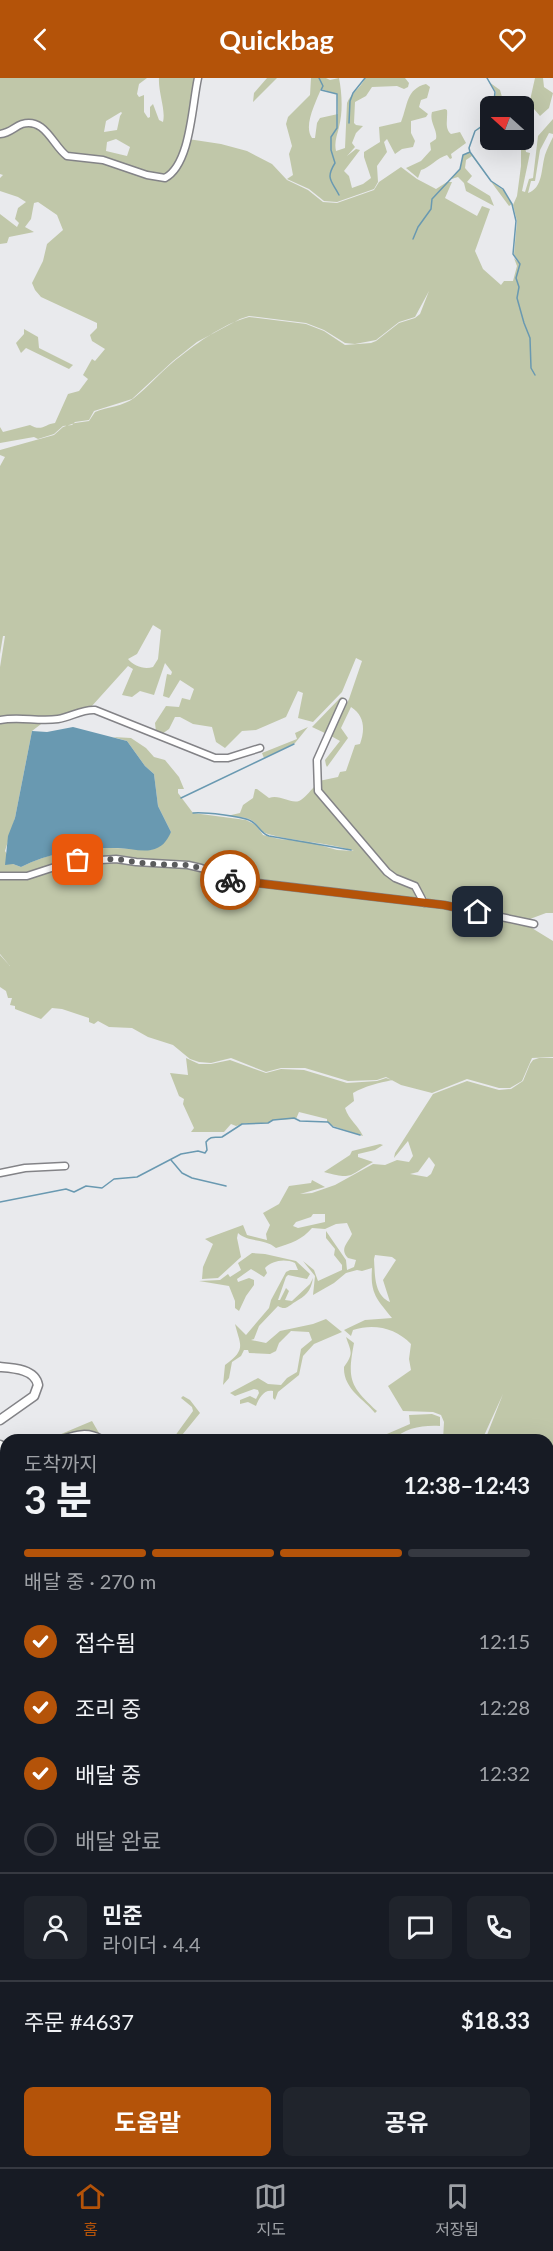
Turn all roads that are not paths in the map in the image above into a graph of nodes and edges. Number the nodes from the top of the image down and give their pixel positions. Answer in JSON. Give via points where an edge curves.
{"nodes":[{"id":1,"x":198,"y":78,"type":"edge"},
{"id":2,"x":0,"y":134,"type":"edge"},
{"id":3,"x":343,"y":702,"type":"dead end"},
{"id":4,"x":0,"y":720,"type":"edge"},
{"id":5,"x":260,"y":748,"type":"dead end"},
{"id":6,"x":0,"y":876,"type":"edge"},
{"id":7,"x":424,"y":903,"type":"junction"},
{"id":8,"x":534,"y":924,"type":"dead end"},
{"id":9,"x":65,"y":1167,"type":"dead end"},
{"id":10,"x":0,"y":1173,"type":"edge"},
{"id":11,"x":0,"y":1366,"type":"edge"},
{"id":12,"x":0,"y":1420,"type":"edge"}],
"edges":[{"from":1,"to":2,"type":"street","via":[[188,139],[172,173],[165,178],[103,160],[68,156],[40,125],[21,124]]},
{"from":3,"to":7,"type":"street","via":[[318,760],[318,791],[387,872],[415,886]]},
{"from":4,"to":5,"type":"street","via":[[58,719],[95,710],[215,758]]},
{"from":6,"to":7,"type":"street","via":[[27,876],[70,861],[116,859],[188,865],[232,880],[265,885]]},
{"from":7,"to":8,"type":"street"},
{"from":9,"to":10,"type":"street"},
{"from":11,"to":12,"type":"street","via":[[26,1371],[38,1385],[34,1396]]}]}
